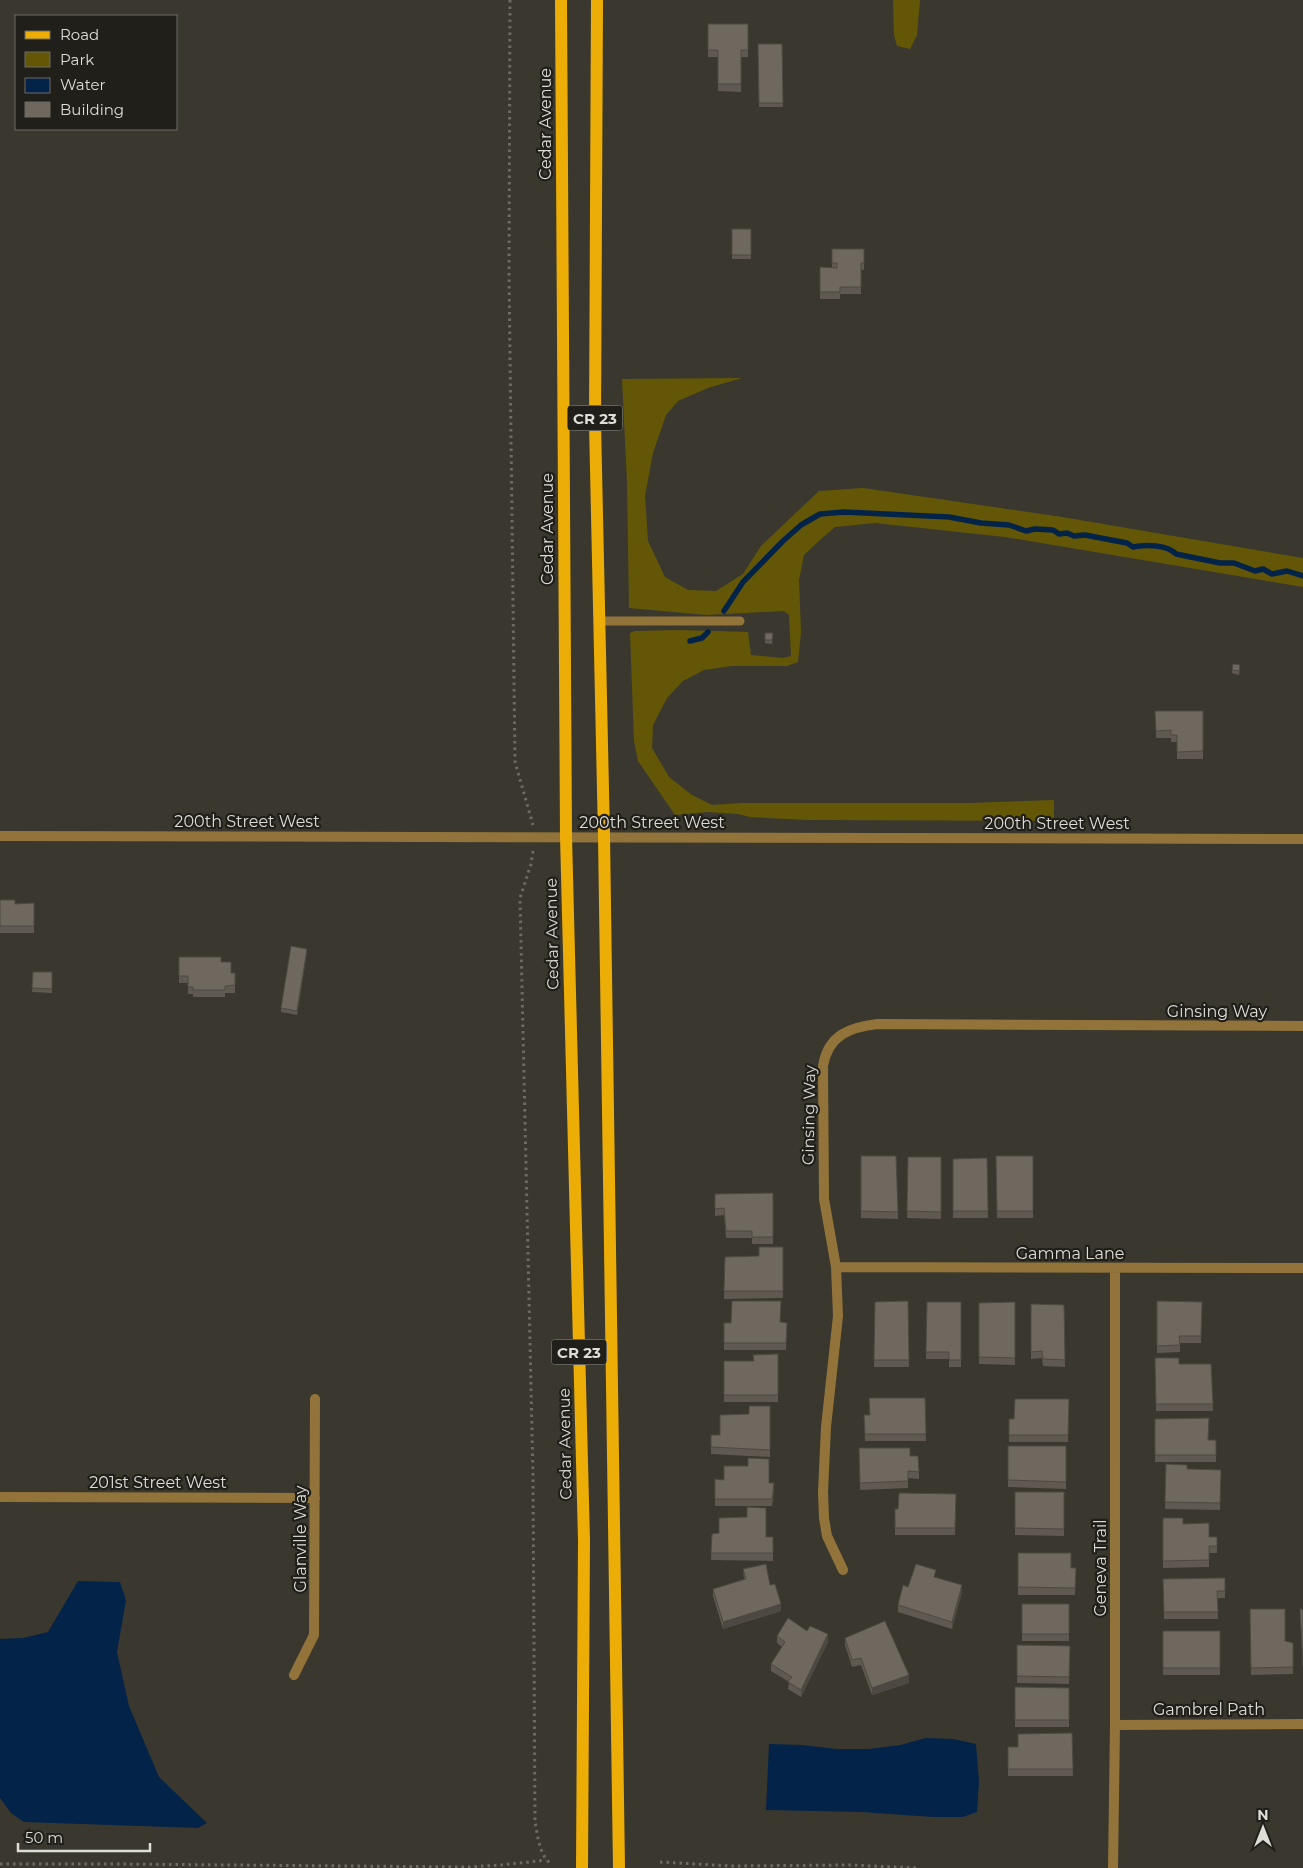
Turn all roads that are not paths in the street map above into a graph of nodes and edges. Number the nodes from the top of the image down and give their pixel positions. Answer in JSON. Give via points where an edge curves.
{"nodes":[{"id":1,"x":561,"y":0,"type":"edge"},
{"id":2,"x":597,"y":0,"type":"edge"},
{"id":3,"x":600,"y":621,"type":"junction"},
{"id":4,"x":740,"y":621,"type":"dead end"},
{"id":5,"x":0,"y":836,"type":"edge"},
{"id":6,"x":566,"y":836,"type":"junction"},
{"id":7,"x":604,"y":836,"type":"junction"},
{"id":8,"x":1303,"y":839,"type":"edge"},
{"id":9,"x":1303,"y":1026,"type":"edge"},
{"id":10,"x":836,"y":1267,"type":"junction"},
{"id":11,"x":1115,"y":1268,"type":"junction"},
{"id":12,"x":1303,"y":1268,"type":"edge"},
{"id":13,"x":315,"y":1399,"type":"dead end"},
{"id":14,"x":0,"y":1497,"type":"edge"},
{"id":15,"x":315,"y":1498,"type":"junction"},
{"id":16,"x":843,"y":1570,"type":"dead end"},
{"id":17,"x":294,"y":1675,"type":"dead end"},
{"id":18,"x":1115,"y":1724,"type":"junction"},
{"id":19,"x":1303,"y":1724,"type":"edge"},
{"id":20,"x":582,"y":1868,"type":"edge"},
{"id":21,"x":619,"y":1868,"type":"edge"},
{"id":22,"x":1114,"y":1868,"type":"edge"}],
"edges":[{"from":1,"to":6,"type":"main road","name":"Cedar Avenue","number":"CR 23"},
{"from":2,"to":3,"type":"main road","number":"CR 23","via":[[595,423]]},
{"from":3,"to":4,"type":"lane"},
{"from":3,"to":7,"type":"main road","number":"CR 23"},
{"from":5,"to":6,"type":"street","name":"200th Street West"},
{"from":6,"to":7,"type":"street","name":"200th Street West"},
{"from":6,"to":20,"type":"main road","name":"Cedar Avenue","number":"CR 23","via":[[584,1540]]},
{"from":7,"to":8,"type":"street","name":"200th Street West"},
{"from":7,"to":21,"type":"main road","number":"CR 23"},
{"from":9,"to":10,"type":"street","name":"Ginsing Way","via":[[878,1024],[852,1029],[833,1041],[825,1053],[823,1066],[824,1199]]},
{"from":10,"to":11,"type":"street","name":"Gamma Lane"},
{"from":10,"to":16,"type":"street","name":"Ginsing Way","via":[[838,1316],[826,1427],[823,1492],[827,1536]]},
{"from":11,"to":12,"type":"street","name":"Gamma Lane"},
{"from":11,"to":18,"type":"street","name":"Geneva Trail"},
{"from":13,"to":15,"type":"street","name":"Glanville Way"},
{"from":14,"to":15,"type":"street","name":"201st Street West"},
{"from":15,"to":17,"type":"street","name":"Glanville Way","via":[[314,1635]]},
{"from":18,"to":19,"type":"street","name":"Gambrel Path"},
{"from":18,"to":22,"type":"street","name":"Geneva Trail"}]}
